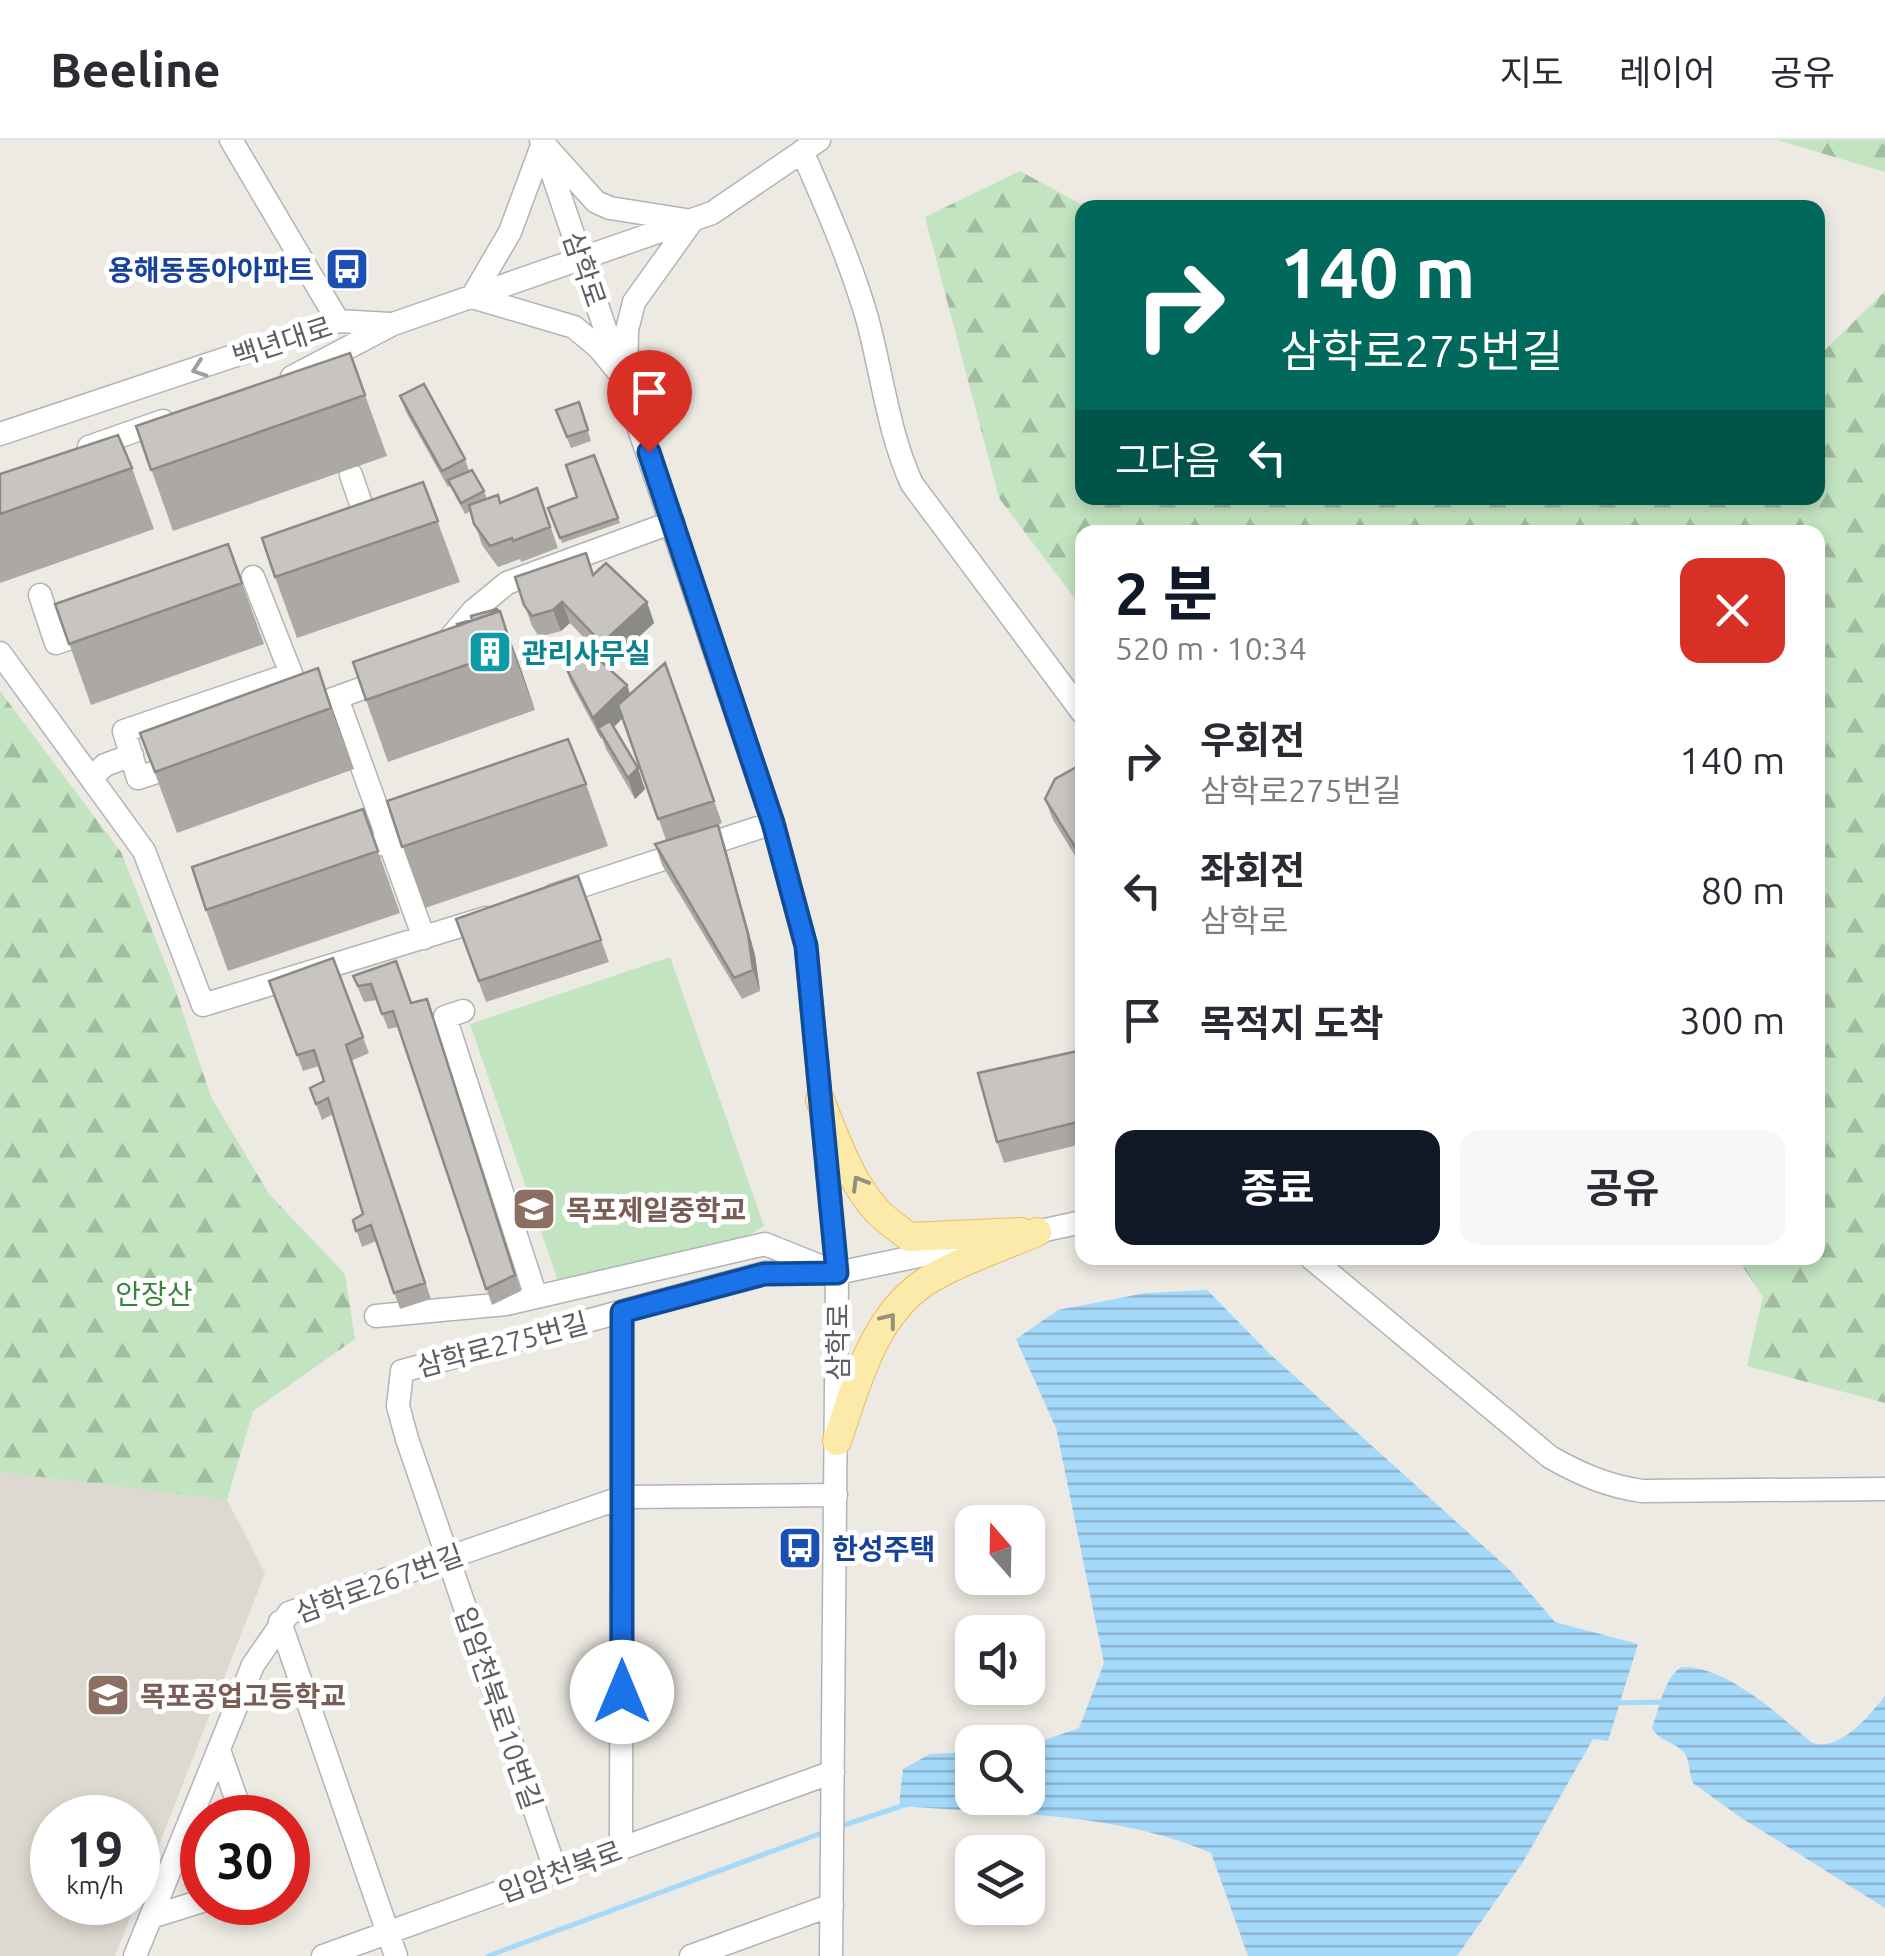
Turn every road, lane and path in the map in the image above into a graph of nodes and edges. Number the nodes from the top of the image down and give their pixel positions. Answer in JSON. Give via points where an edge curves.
{"nodes":[{"id":1,"x":231,"y":140,"type":"edge"},
{"id":2,"x":542,"y":142,"type":"edge"},
{"id":3,"x":810,"y":144,"type":"edge"},
{"id":4,"x":692,"y":221,"type":"junction"},
{"id":5,"x":581,"y":260,"type":"junction"},
{"id":6,"x":472,"y":297,"type":"junction"},
{"id":7,"x":338,"y":321,"type":"junction"},
{"id":8,"x":394,"y":324,"type":"junction"},
{"id":9,"x":626,"y":381,"type":"junction"},
{"id":10,"x":272,"y":384,"type":"edge"},
{"id":11,"x":184,"y":414,"type":"edge"},
{"id":12,"x":0,"y":434,"type":"edge"},
{"id":13,"x":62,"y":456,"type":"edge"},
{"id":14,"x":351,"y":475,"type":"dead end"},
{"id":15,"x":673,"y":522,"type":"junction"},
{"id":16,"x":356,"y":543,"type":"edge"},
{"id":17,"x":253,"y":577,"type":"dead end"},
{"id":18,"x":40,"y":594,"type":"dead end"},
{"id":19,"x":110,"y":625,"type":"edge"},
{"id":20,"x":0,"y":653,"type":"edge"},
{"id":21,"x":291,"y":674,"type":"junction"},
{"id":22,"x":337,"y":698,"type":"junction"},
{"id":23,"x":1075,"y":703,"type":"edge"},
{"id":24,"x":207,"y":755,"type":"edge"},
{"id":25,"x":132,"y":756,"type":"junction"},
{"id":26,"x":91,"y":778,"type":"junction"},
{"id":27,"x":444,"y":821,"type":"edge"},
{"id":28,"x":773,"y":823,"type":"junction"},
{"id":29,"x":389,"y":840,"type":"junction"},
{"id":30,"x":335,"y":859,"type":"edge"},
{"id":31,"x":424,"y":938,"type":"junction"},
{"id":32,"x":462,"y":1011,"type":"dead end"},
{"id":33,"x":820,"y":1100,"type":"junction"},
{"id":34,"x":1075,"y":1224,"type":"edge"},
{"id":35,"x":1037,"y":1232,"type":"junction"},
{"id":36,"x":1319,"y":1265,"type":"edge"},
{"id":37,"x":837,"y":1273,"type":"junction"},
{"id":38,"x":536,"y":1297,"type":"junction"},
{"id":39,"x":622,"y":1312,"type":"junction"},
{"id":40,"x":376,"y":1316,"type":"dead end"},
{"id":41,"x":402,"y":1371,"type":"joint"},
{"id":42,"x":837,"y":1441,"type":"junction"},
{"id":43,"x":1885,"y":1489,"type":"edge"},
{"id":44,"x":836,"y":1496,"type":"junction"},
{"id":45,"x":624,"y":1497,"type":"junction"},
{"id":46,"x":448,"y":1557,"type":"junction"},
{"id":47,"x":280,"y":1622,"type":"junction"},
{"id":48,"x":219,"y":1750,"type":"junction"},
{"id":49,"x":834,"y":1760,"type":"junction"},
{"id":50,"x":235,"y":1795,"type":"edge"},
{"id":51,"x":621,"y":1849,"type":"junction"},
{"id":52,"x":556,"y":1872,"type":"junction"},
{"id":53,"x":160,"y":1895,"type":"edge"},
{"id":54,"x":832,"y":1905,"type":"junction"},
{"id":55,"x":148,"y":1925,"type":"edge"},
{"id":56,"x":388,"y":1933,"type":"junction"},
{"id":57,"x":135,"y":1956,"type":"edge"},
{"id":58,"x":323,"y":1956,"type":"edge"},
{"id":59,"x":396,"y":1956,"type":"edge"},
{"id":60,"x":691,"y":1956,"type":"edge"},
{"id":61,"x":832,"y":1956,"type":"edge"}],
"edges":[{"from":1,"to":7,"type":"street"},
{"from":2,"to":4,"type":"street","via":[[596,202]]},
{"from":2,"to":5,"type":"street","name":"삼학로"},
{"from":2,"to":6,"type":"street","via":[[510,232]]},
{"from":3,"to":4,"type":"street"},
{"from":3,"to":23,"type":"street","via":[[912,484]]},
{"from":4,"to":5,"type":"street"},
{"from":4,"to":9,"type":"street","via":[[634,302]]},
{"from":5,"to":6,"type":"street"},
{"from":5,"to":9,"type":"street","name":"삼학로"},
{"from":6,"to":8,"type":"street"},
{"from":6,"to":9,"type":"street","via":[[574,326]]},
{"from":7,"to":8,"type":"street","name":"백년대로"},
{"from":7,"to":12,"type":"street","name":"백년대로","one_way":true},
{"from":8,"to":10,"type":"street","name":"백년대로"},
{"from":9,"to":15,"type":"street","name":"삼학로"},
{"from":11,"to":13,"type":"street"},
{"from":14,"to":16,"type":"street","via":[[373,537]]},
{"from":15,"to":22,"type":"street","via":[[507,582],[419,667]]},
{"from":15,"to":28,"type":"street","name":"삼학로"},
{"from":17,"to":21,"type":"street"},
{"from":18,"to":19,"type":"street","via":[[56,643]]},
{"from":20,"to":26,"type":"street"},
{"from":21,"to":22,"type":"street","via":[[299,717]]},
{"from":21,"to":25,"type":"street","via":[[124,731]]},
{"from":22,"to":29,"type":"street"},
{"from":24,"to":25,"type":"street","via":[[138,778]]},
{"from":25,"to":26,"type":"street"},
{"from":26,"to":31,"type":"street","via":[[144,851],[202,1005]]},
{"from":27,"to":29,"type":"street"},
{"from":28,"to":31,"type":"street"},
{"from":28,"to":33,"type":"street","name":"삼학로","via":[[806,946]]},
{"from":29,"to":30,"type":"street"},
{"from":29,"to":31,"type":"street"},
{"from":32,"to":38,"type":"street","via":[[445,1017]]},
{"from":35,"to":33,"type":"main road","one_way":true,"via":[[910,1237],[861,1188]]},
{"from":33,"to":37,"type":"street","name":"삼학로"},
{"from":34,"to":35,"type":"street","name":"삼학로275번길"},
{"from":35,"to":37,"type":"street","name":"삼학로275번길"},
{"from":42,"to":35,"type":"main road","one_way":true,"via":[[868,1352],[890,1317],[924,1283]]},
{"from":36,"to":43,"type":"street","via":[[1550,1457],[1588,1478],[1642,1491]]},
{"from":37,"to":38,"type":"street","via":[[764,1244]]},
{"from":37,"to":39,"type":"street","name":"삼학로275번길","via":[[764,1274]]},
{"from":37,"to":42,"type":"street","name":"삼학로"},
{"from":38,"to":40,"type":"street"},
{"from":39,"to":41,"type":"street","name":"삼학로275번길"},
{"from":39,"to":45,"type":"street"},
{"from":41,"to":46,"type":"street","name":"입암천북로10번길","via":[[398,1406]]},
{"from":42,"to":44,"type":"street","name":"삼학로"},
{"from":44,"to":45,"type":"street","name":"삼학로267번길"},
{"from":44,"to":49,"type":"street","name":"삼학로"},
{"from":45,"to":46,"type":"street","name":"삼학로267번길"},
{"from":45,"to":51,"type":"street"},
{"from":46,"to":47,"type":"street","name":"삼학로267번길","via":[[290,1612]]},
{"from":46,"to":52,"type":"street","name":"입암천북로10번길"},
{"from":47,"to":48,"type":"street","name":"삼학로267번길"},
{"from":47,"to":56,"type":"street"},
{"from":48,"to":50,"type":"street"},
{"from":48,"to":53,"type":"street","name":"삼학로267번길"},
{"from":49,"to":51,"type":"street","name":"입암천북로","via":[[797,1785]]},
{"from":49,"to":54,"type":"street","name":"삼학로"},
{"from":51,"to":52,"type":"street","name":"입암천북로"},
{"from":52,"to":56,"type":"street","name":"입암천북로"},
{"from":54,"to":60,"type":"street"},
{"from":54,"to":61,"type":"street"},
{"from":55,"to":57,"type":"street","name":"삼학로267번길"},
{"from":56,"to":58,"type":"street","name":"입암천북로"},
{"from":56,"to":59,"type":"street"}]}
